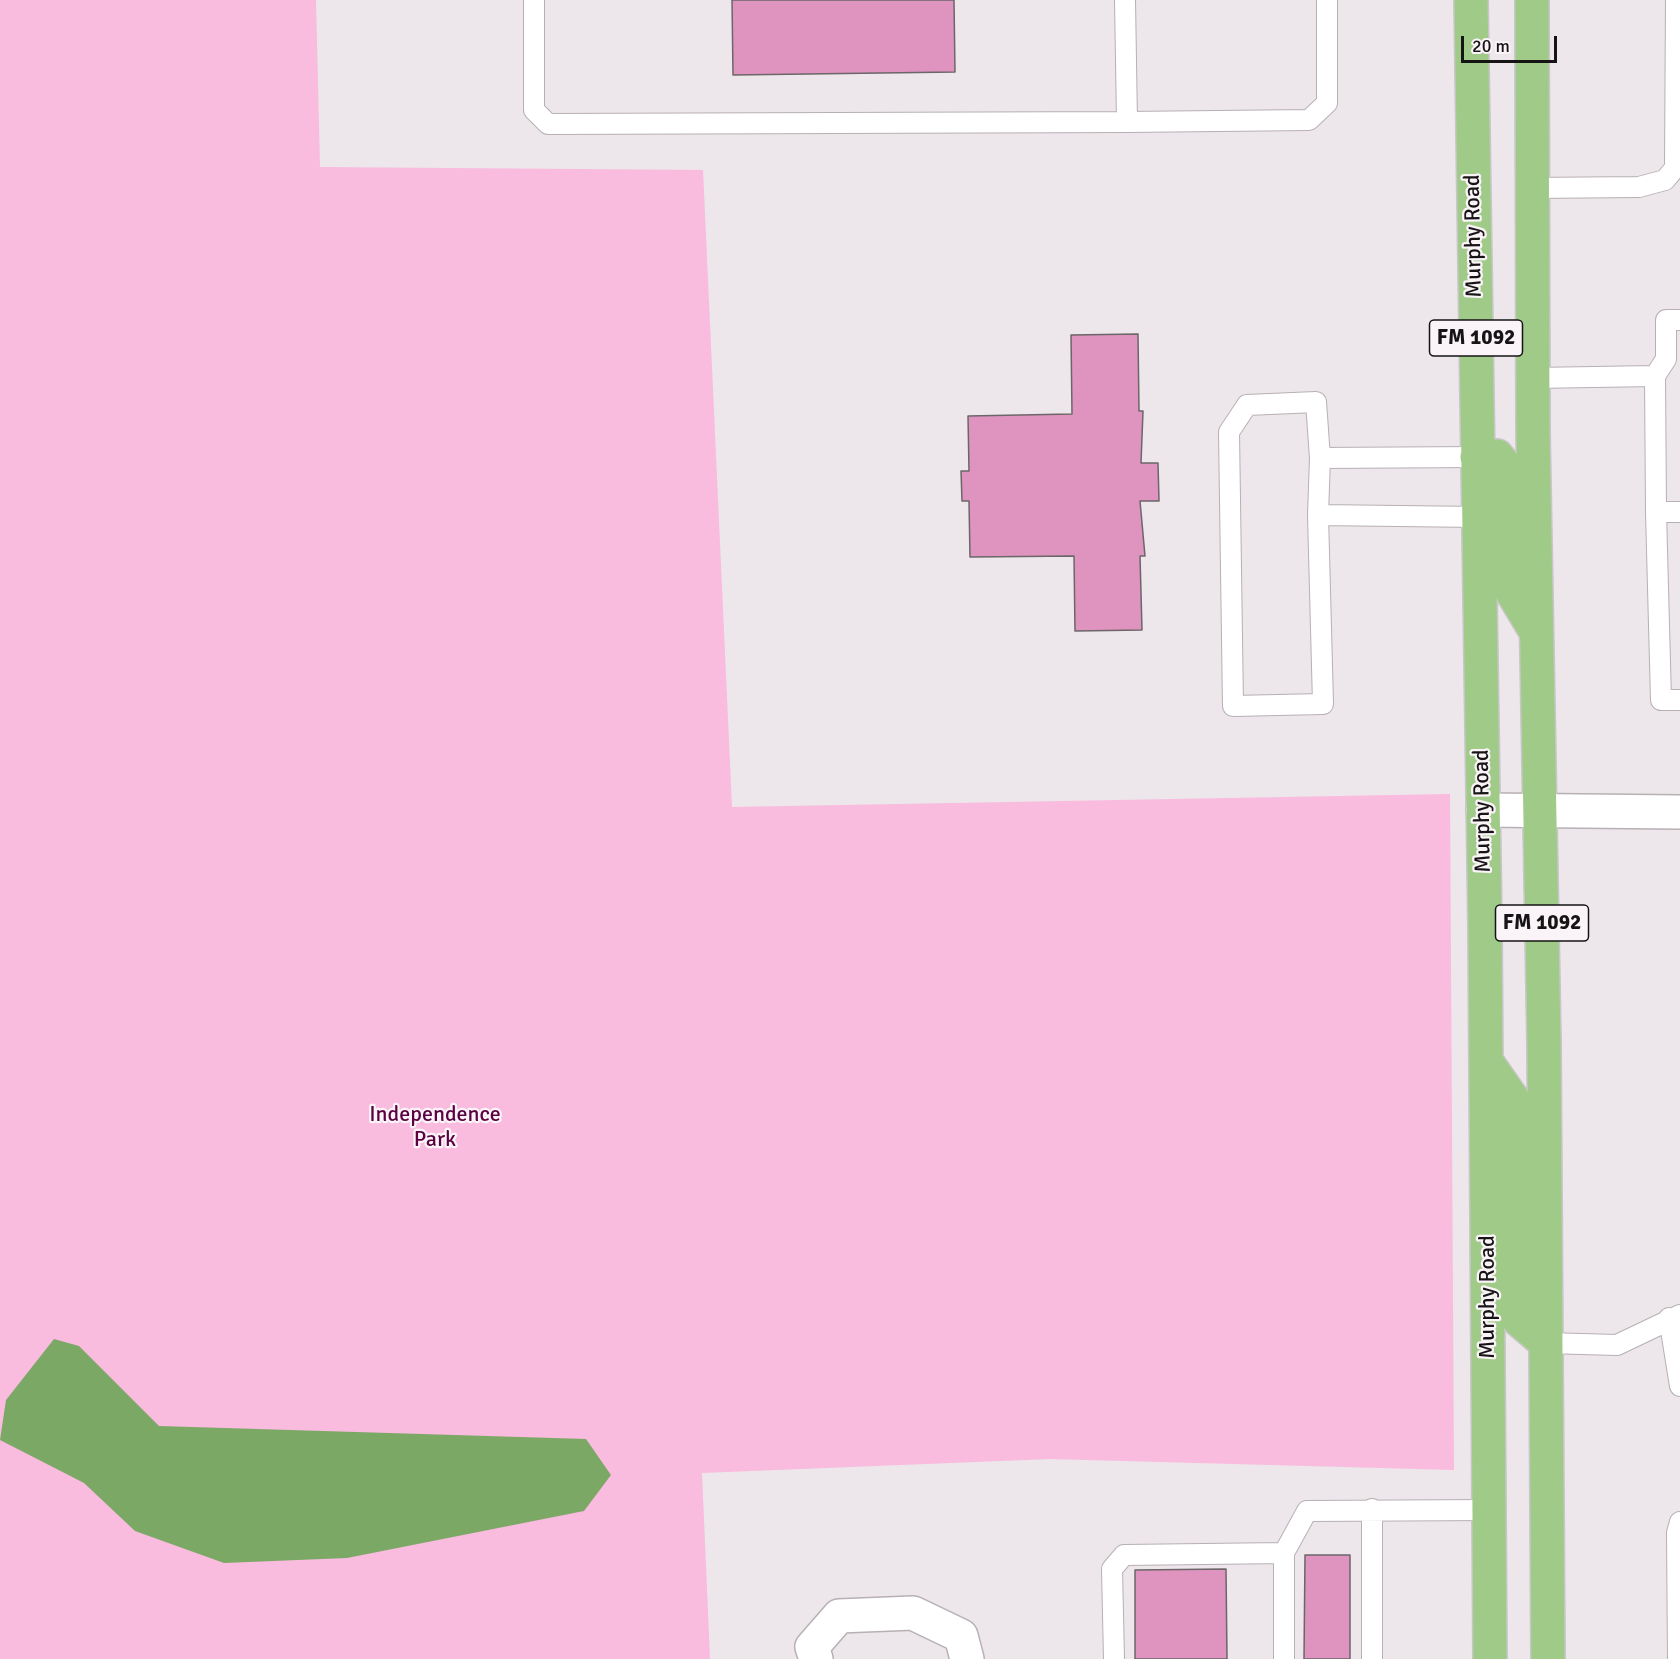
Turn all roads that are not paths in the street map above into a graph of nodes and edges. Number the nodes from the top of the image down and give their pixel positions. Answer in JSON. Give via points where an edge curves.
{"nodes":[{"id":1,"x":534,"y":0,"type":"edge"},
{"id":2,"x":1125,"y":0,"type":"edge"},
{"id":3,"x":1327,"y":0,"type":"edge"},
{"id":4,"x":1472,"y":0,"type":"edge"},
{"id":5,"x":1532,"y":0,"type":"edge"},
{"id":6,"x":1676,"y":0,"type":"edge"},
{"id":7,"x":1127,"y":122,"type":"junction"},
{"id":8,"x":1533,"y":188,"type":"junction"},
{"id":9,"x":1680,"y":320,"type":"edge"},
{"id":10,"x":1655,"y":376,"type":"junction"},
{"id":11,"x":1533,"y":378,"type":"junction"},
{"id":12,"x":1477,"y":457,"type":"junction"},
{"id":13,"x":1320,"y":458,"type":"junction"},
{"id":14,"x":1656,"y":512,"type":"junction"},
{"id":15,"x":1680,"y":512,"type":"edge"},
{"id":16,"x":1318,"y":515,"type":"junction"},
{"id":17,"x":1479,"y":517,"type":"junction"},
{"id":18,"x":1536,"y":631,"type":"junction"},
{"id":19,"x":1680,"y":700,"type":"edge"},
{"id":20,"x":1484,"y":810,"type":"junction"},
{"id":21,"x":1539,"y":810,"type":"junction"},
{"id":22,"x":1680,"y":812,"type":"edge"},
{"id":23,"x":1486,"y":1061,"type":"junction"},
{"id":24,"x":1675,"y":1317,"type":"edge"},
{"id":25,"x":1546,"y":1343,"type":"junction"},
{"id":26,"x":1680,"y":1386,"type":"edge"},
{"id":27,"x":1372,"y":1509,"type":"junction"},
{"id":28,"x":1490,"y":1510,"type":"junction"},
{"id":29,"x":1680,"y":1522,"type":"edge"},
{"id":30,"x":1284,"y":1552,"type":"junction"},
{"id":31,"x":816,"y":1659,"type":"edge"},
{"id":32,"x":967,"y":1659,"type":"edge"},
{"id":33,"x":1114,"y":1659,"type":"edge"},
{"id":34,"x":1284,"y":1659,"type":"edge"},
{"id":35,"x":1372,"y":1659,"type":"edge"},
{"id":36,"x":1490,"y":1659,"type":"edge"},
{"id":37,"x":1548,"y":1659,"type":"edge"},
{"id":38,"x":1678,"y":1659,"type":"edge"}],
"edges":[{"from":1,"to":7,"type":"lane","via":[[534,110],[548,124]]},
{"from":2,"to":7,"type":"lane"},
{"from":3,"to":7,"type":"lane","via":[[1327,103],[1309,120]]},
{"from":4,"to":12,"type":"main road","name":"Murphy Road","number":"FM 1092"},
{"from":5,"to":8,"type":"main road","number":"FM 1092"},
{"from":6,"to":8,"type":"lane","via":[[1675,168],[1665,180],[1639,187]]},
{"from":8,"to":11,"type":"main road","number":"FM 1092"},
{"from":9,"to":10,"type":"lane","via":[[1666,320],[1666,359]]},
{"from":10,"to":11,"type":"lane"},
{"from":10,"to":14,"type":"lane"},
{"from":11,"to":18,"type":"main road","number":"FM 1092"},
{"from":12,"to":13,"type":"lane"},
{"from":12,"to":17,"type":"main road","name":"Murphy Road","number":"FM 1092"},
{"from":12,"to":18,"type":"main road","via":[[1497,456],[1508,470],[1511,590]]},
{"from":13,"to":16,"type":"lane"},
{"from":13,"to":16,"type":"lane","via":[[1316,402],[1247,405],[1228,432],[1233,706],[1323,704]]},
{"from":14,"to":15,"type":"lane"},
{"from":14,"to":19,"type":"lane","via":[[1661,700]]},
{"from":16,"to":17,"type":"lane"},
{"from":17,"to":20,"type":"main road","name":"Murphy Road","number":"FM 1092"},
{"from":18,"to":21,"type":"main road","number":"FM 1092"},
{"from":20,"to":21,"type":"street"},
{"from":20,"to":23,"type":"main road","name":"Murphy Road","number":"FM 1092"},
{"from":21,"to":22,"type":"street"},
{"from":21,"to":25,"type":"main road","number":"FM 1092"},
{"from":23,"to":25,"type":"main road","via":[[1516,1104],[1519,1320]]},
{"from":23,"to":28,"type":"main road","name":"Murphy Road","number":"FM 1092"},
{"from":24,"to":25,"type":"lane","via":[[1617,1345]]},
{"from":24,"to":26,"type":"lane"},
{"from":25,"to":37,"type":"main road","number":"FM 1092"},
{"from":27,"to":28,"type":"lane"},
{"from":27,"to":30,"type":"lane","via":[[1307,1511]]},
{"from":27,"to":35,"type":"lane"},
{"from":28,"to":36,"type":"main road","name":"Murphy Road","number":"FM 1092"},
{"from":29,"to":38,"type":"lane"},
{"from":30,"to":33,"type":"lane","via":[[1124,1555],[1112,1569]]},
{"from":30,"to":34,"type":"lane"},
{"from":31,"to":32,"type":"street","via":[[812,1647],[839,1616],[913,1613],[961,1636]]}]}
